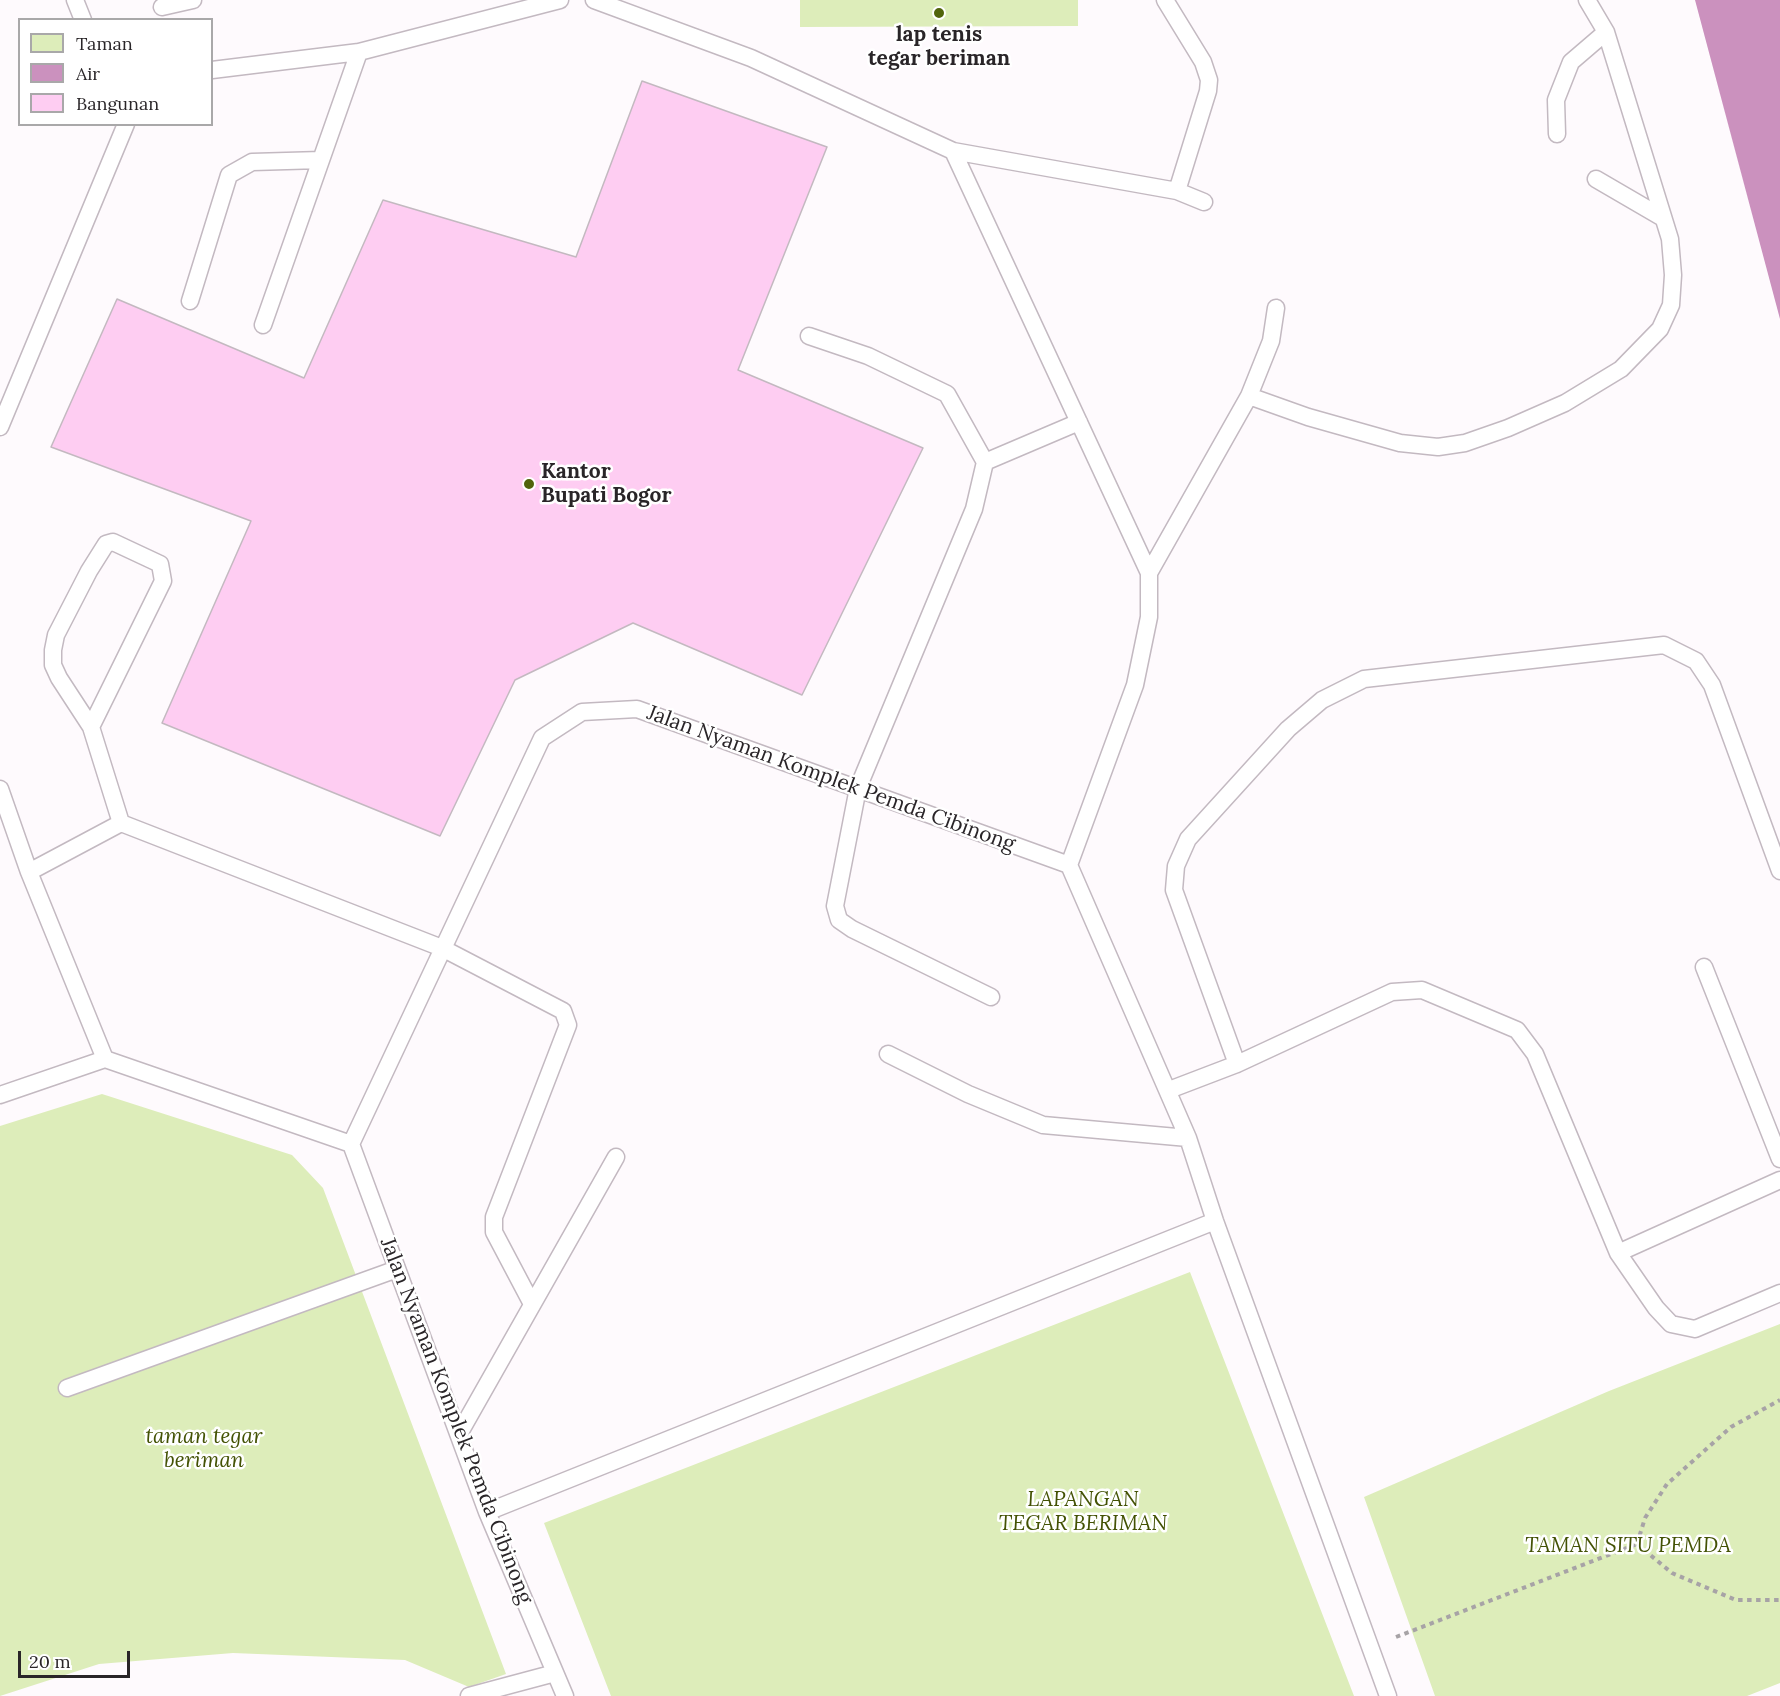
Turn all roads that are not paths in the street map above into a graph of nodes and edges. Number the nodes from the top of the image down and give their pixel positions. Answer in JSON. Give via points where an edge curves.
{"nodes":[{"id":1,"x":75,"y":0,"type":"edge"},
{"id":2,"x":193,"y":0,"type":"edge"},
{"id":3,"x":560,"y":0,"type":"edge"},
{"id":4,"x":594,"y":0,"type":"edge"},
{"id":5,"x":1166,"y":0,"type":"edge"},
{"id":6,"x":1587,"y":0,"type":"edge"},
{"id":7,"x":161,"y":9,"type":"edge"},
{"id":8,"x":82,"y":18,"type":"edge"},
{"id":9,"x":1606,"y":32,"type":"junction"},
{"id":10,"x":359,"y":52,"type":"junction"},
{"id":11,"x":213,"y":70,"type":"edge"},
{"id":12,"x":125,"y":126,"type":"edge"},
{"id":13,"x":1557,"y":134,"type":"dead end"},
{"id":14,"x":952,"y":151,"type":"junction"},
{"id":15,"x":321,"y":160,"type":"junction"},
{"id":16,"x":1596,"y":179,"type":"dead end"},
{"id":17,"x":1177,"y":191,"type":"junction"},
{"id":18,"x":1204,"y":202,"type":"dead end"},
{"id":19,"x":1663,"y":218,"type":"junction"},
{"id":20,"x":190,"y":302,"type":"dead end"},
{"id":21,"x":1276,"y":308,"type":"dead end"},
{"id":22,"x":263,"y":325,"type":"dead end"},
{"id":23,"x":809,"y":336,"type":"dead end"},
{"id":24,"x":1249,"y":396,"type":"junction"},
{"id":25,"x":1079,"y":422,"type":"junction"},
{"id":26,"x":0,"y":427,"type":"edge"},
{"id":27,"x":986,"y":462,"type":"junction"},
{"id":28,"x":1149,"y":573,"type":"junction"},
{"id":29,"x":91,"y":727,"type":"junction"},
{"id":30,"x":858,"y":788,"type":"junction"},
{"id":31,"x":0,"y":789,"type":"edge"},
{"id":32,"x":121,"y":823,"type":"junction"},
{"id":33,"x":1069,"y":865,"type":"junction"},
{"id":34,"x":1780,"y":871,"type":"edge"},
{"id":35,"x":29,"y":872,"type":"junction"},
{"id":36,"x":442,"y":948,"type":"junction"},
{"id":37,"x":1704,"y":967,"type":"dead end"},
{"id":38,"x":991,"y":998,"type":"dead end"},
{"id":39,"x":888,"y":1054,"type":"dead end"},
{"id":40,"x":105,"y":1059,"type":"junction"},
{"id":41,"x":1237,"y":1064,"type":"junction"},
{"id":42,"x":1169,"y":1090,"type":"junction"},
{"id":43,"x":0,"y":1095,"type":"edge"},
{"id":44,"x":1188,"y":1138,"type":"junction"},
{"id":45,"x":351,"y":1144,"type":"junction"},
{"id":46,"x":616,"y":1158,"type":"dead end"},
{"id":47,"x":1780,"y":1159,"type":"edge"},
{"id":48,"x":1780,"y":1180,"type":"edge"},
{"id":49,"x":1215,"y":1221,"type":"junction"},
{"id":50,"x":1618,"y":1253,"type":"junction"},
{"id":51,"x":397,"y":1269,"type":"junction"},
{"id":52,"x":1780,"y":1293,"type":"edge"},
{"id":53,"x":532,"y":1304,"type":"junction"},
{"id":54,"x":67,"y":1388,"type":"dead end"},
{"id":55,"x":459,"y":1434,"type":"junction"},
{"id":56,"x":487,"y":1512,"type":"junction"},
{"id":57,"x":555,"y":1673,"type":"junction"},
{"id":58,"x":469,"y":1696,"type":"edge"},
{"id":59,"x":565,"y":1696,"type":"edge"},
{"id":60,"x":1388,"y":1696,"type":"edge"}],
"edges":[{"from":1,"to":8,"type":"lane"},
{"from":2,"to":7,"type":"lane"},
{"from":3,"to":10,"type":"lane"},
{"from":4,"to":14,"type":"lane","via":[[751,58]]},
{"from":5,"to":17,"type":"lane","via":[[1203,62],[1209,80]]},
{"from":6,"to":9,"type":"lane"},
{"from":9,"to":13,"type":"lane","via":[[1571,62],[1556,100]]},
{"from":9,"to":19,"type":"lane"},
{"from":10,"to":11,"type":"lane"},
{"from":10,"to":15,"type":"lane"},
{"from":12,"to":26,"type":"lane"},
{"from":14,"to":17,"type":"lane"},
{"from":14,"to":25,"type":"lane"},
{"from":15,"to":20,"type":"lane","via":[[252,162],[229,175]]},
{"from":15,"to":22,"type":"lane"},
{"from":16,"to":19,"type":"lane"},
{"from":17,"to":18,"type":"lane"},
{"from":19,"to":24,"type":"lane","via":[[1670,239],[1673,275],[1671,306],[1660,329],[1621,369],[1565,403],[1508,428],[1465,443],[1438,447],[1400,443]]},
{"from":21,"to":24,"type":"lane","via":[[1271,341]]},
{"from":23,"to":27,"type":"lane","via":[[868,356],[947,394]]},
{"from":24,"to":28,"type":"lane"},
{"from":25,"to":27,"type":"lane"},
{"from":25,"to":28,"type":"lane"},
{"from":27,"to":30,"type":"lane","via":[[974,509]]},
{"from":28,"to":33,"type":"lane","via":[[1149,617],[1136,685]]},
{"from":29,"to":29,"type":"lane","via":[[59,678],[53,650],[56,635],[89,571],[106,544],[113,542],[160,564],[163,581]]},
{"from":29,"to":32,"type":"lane"},
{"from":30,"to":33,"type":"lane","name":"Jalan Nyaman Komplek Pemda Cibinong"},
{"from":30,"to":36,"type":"lane","name":"Jalan Nyaman Komplek Pemda Cibinong","via":[[637,709],[582,712],[542,738]]},
{"from":30,"to":38,"type":"lane","via":[[835,906],[839,920]]},
{"from":31,"to":35,"type":"lane"},
{"from":32,"to":35,"type":"lane"},
{"from":32,"to":36,"type":"lane"},
{"from":33,"to":42,"type":"lane"},
{"from":34,"to":41,"type":"lane","via":[[1712,685],[1696,661],[1664,645],[1364,679],[1322,700],[1288,729],[1188,839],[1176,866],[1173,890]]},
{"from":35,"to":40,"type":"lane"},
{"from":36,"to":45,"type":"lane","name":"Jalan Nyaman Komplek Pemda Cibinong"},
{"from":36,"to":53,"type":"lane","via":[[563,1011],[568,1025],[494,1217],[494,1232]]},
{"from":37,"to":47,"type":"lane"},
{"from":39,"to":44,"type":"lane","via":[[968,1094],[1043,1125]]},
{"from":40,"to":43,"type":"lane"},
{"from":40,"to":45,"type":"lane"},
{"from":41,"to":42,"type":"lane"},
{"from":41,"to":50,"type":"lane","via":[[1392,992],[1422,990],[1517,1030],[1535,1053]]},
{"from":42,"to":44,"type":"lane"},
{"from":44,"to":49,"type":"lane"},
{"from":45,"to":51,"type":"lane","name":"Jalan Nyaman Komplek Pemda Cibinong"},
{"from":46,"to":53,"type":"lane"},
{"from":48,"to":50,"type":"lane"},
{"from":49,"to":56,"type":"lane"},
{"from":49,"to":60,"type":"lane"},
{"from":50,"to":52,"type":"lane","via":[[1671,1324],[1695,1329]]},
{"from":51,"to":54,"type":"lane"},
{"from":51,"to":55,"type":"lane","name":"Jalan Nyaman Komplek Pemda Cibinong"},
{"from":53,"to":55,"type":"lane"},
{"from":55,"to":56,"type":"lane","name":"Jalan Nyaman Komplek Pemda Cibinong"},
{"from":56,"to":57,"type":"lane","name":"Jalan Nyaman Komplek Pemda Cibinong"},
{"from":57,"to":58,"type":"lane"},
{"from":57,"to":59,"type":"lane","name":"Jalan Nyaman Komplek Pemda Cibinong"}]}
